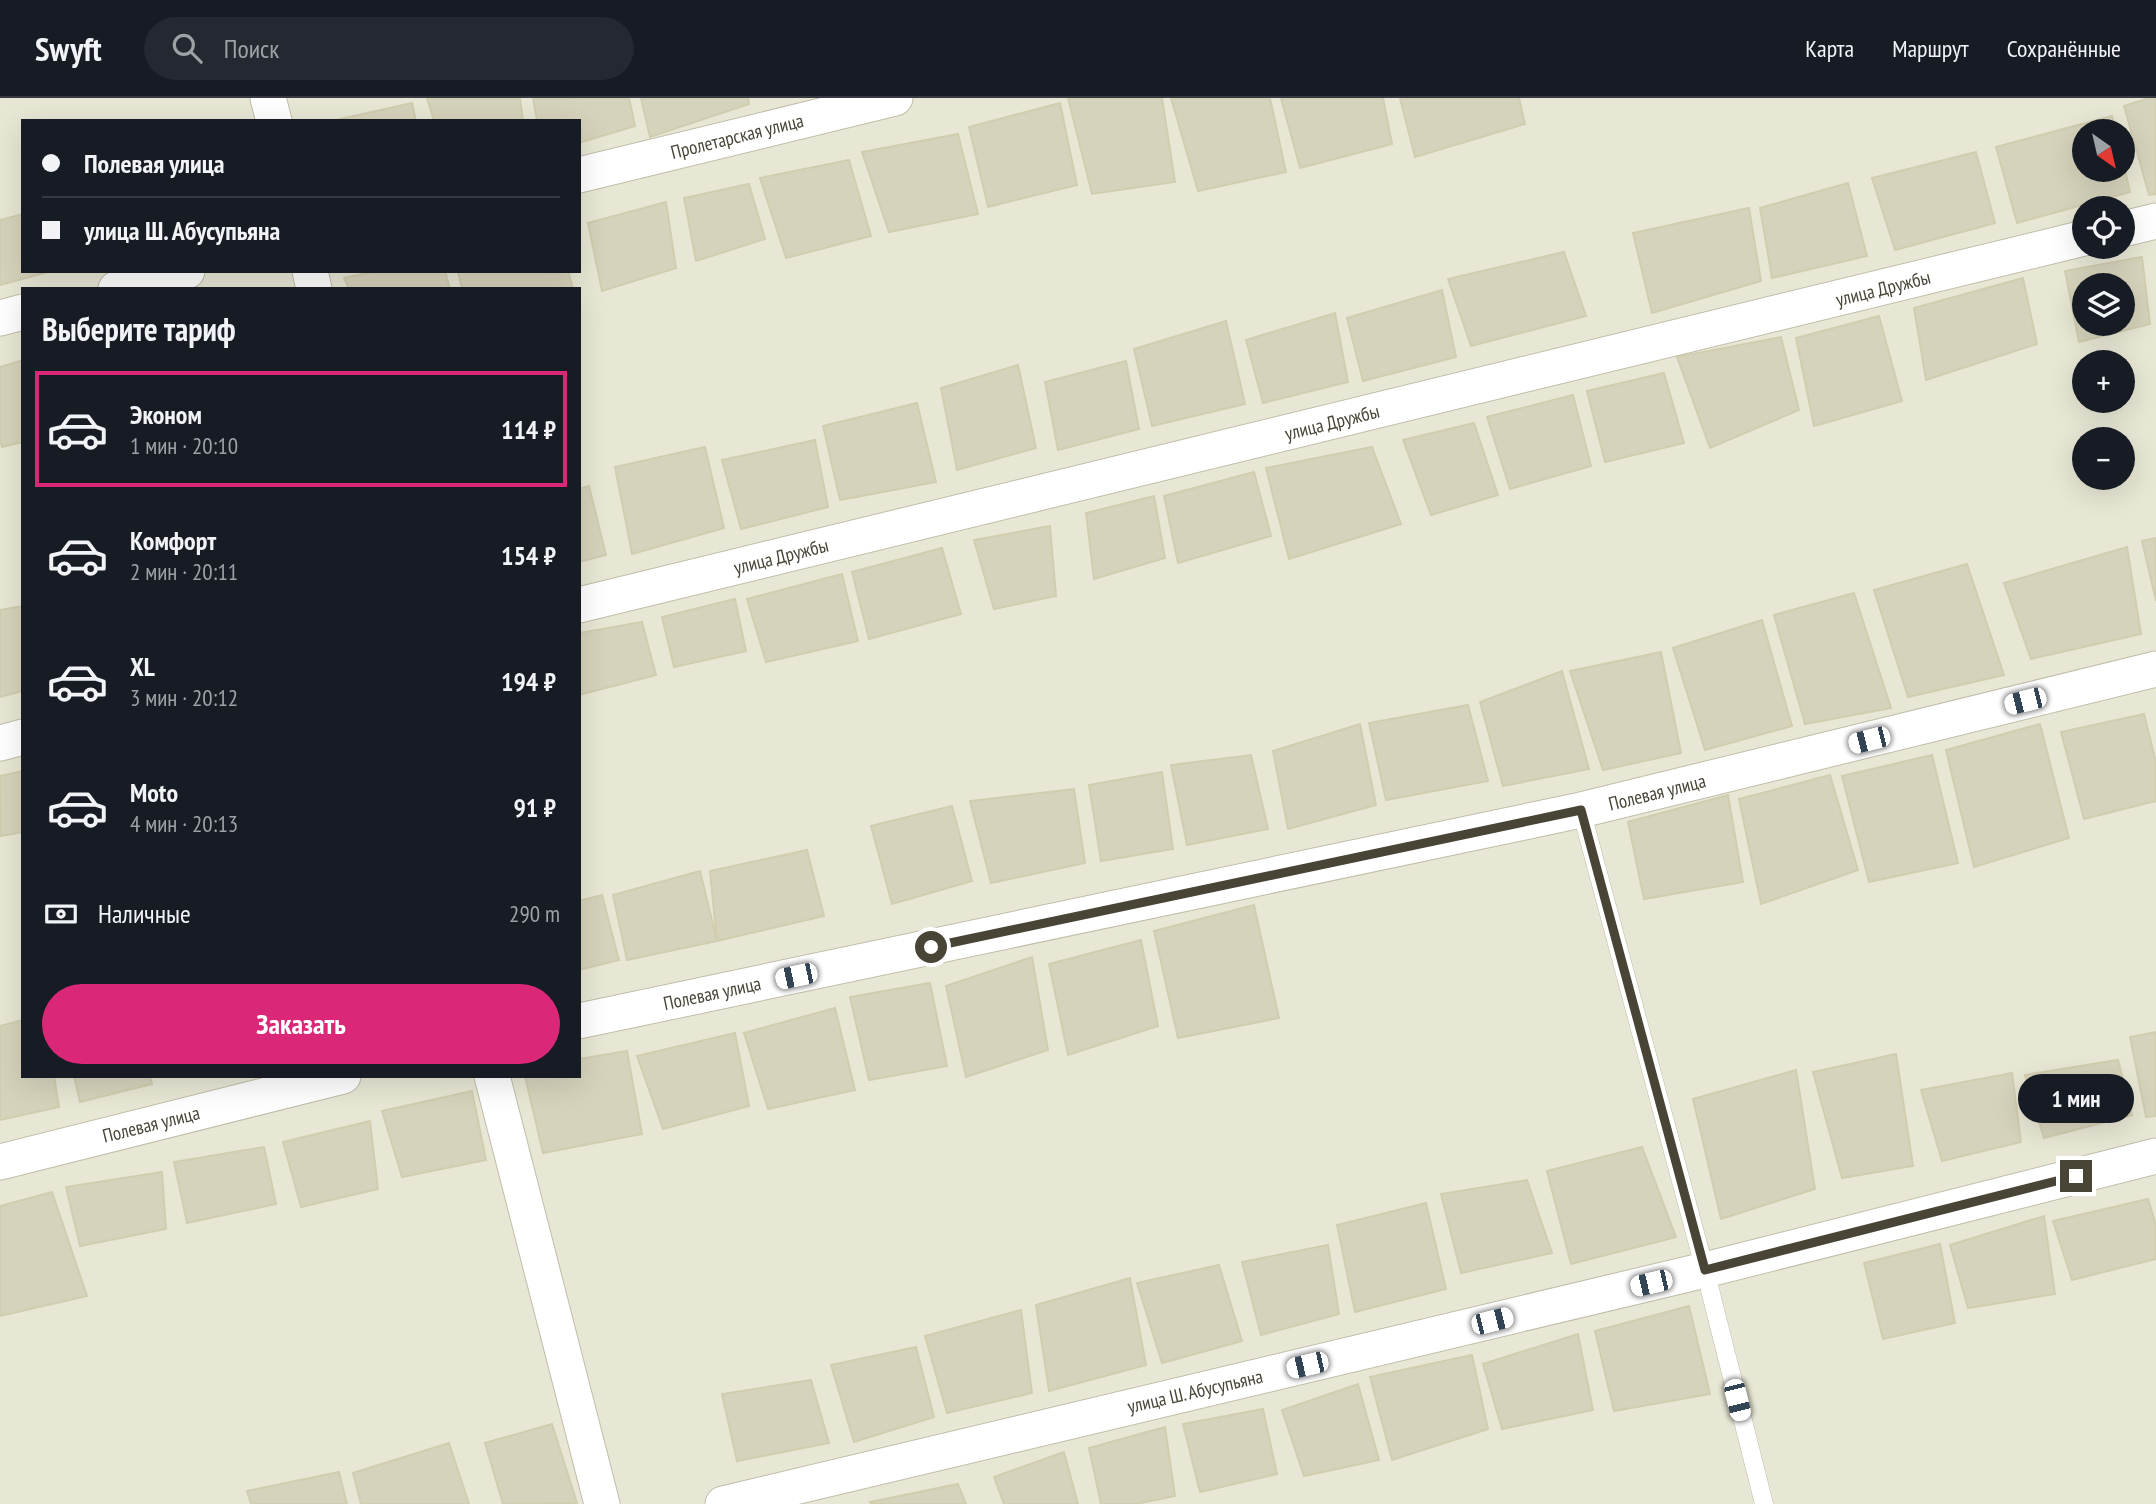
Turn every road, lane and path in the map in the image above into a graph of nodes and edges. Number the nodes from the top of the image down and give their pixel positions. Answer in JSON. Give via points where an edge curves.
{"nodes":[{"id":1,"x":268,"y":98,"type":"edge"},
{"id":2,"x":894,"y":98,"type":"edge"},
{"id":3,"x":273,"y":119,"type":"edge"},
{"id":4,"x":581,"y":175,"type":"edge"},
{"id":5,"x":2156,"y":221,"type":"edge"},
{"id":6,"x":2135,"y":226,"type":"edge"},
{"id":7,"x":2072,"y":242,"type":"edge"},
{"id":8,"x":179,"y":273,"type":"edge"},
{"id":9,"x":125,"y":287,"type":"edge"},
{"id":10,"x":21,"y":313,"type":"edge"},
{"id":11,"x":0,"y":318,"type":"edge"},
{"id":12,"x":581,"y":605,"type":"edge"},
{"id":13,"x":2156,"y":669,"type":"edge"},
{"id":14,"x":21,"y":738,"type":"edge"},
{"id":15,"x":0,"y":743,"type":"edge"},
{"id":16,"x":1581,"y":810,"type":"junction"},
{"id":17,"x":581,"y":1021,"type":"edge"},
{"id":18,"x":336,"y":1078,"type":"edge"},
{"id":19,"x":493,"y":1078,"type":"edge"},
{"id":20,"x":2156,"y":1156,"type":"edge"},
{"id":21,"x":0,"y":1162,"type":"edge"},
{"id":22,"x":1705,"y":1270,"type":"junction"},
{"id":23,"x":601,"y":1504,"type":"edge"},
{"id":24,"x":723,"y":1504,"type":"edge"},
{"id":25,"x":1764,"y":1504,"type":"edge"}],
"edges":[{"from":1,"to":3,"type":"street"},
{"from":2,"to":4,"type":"street","name":"Пролетарская улица"},
{"from":5,"to":6,"type":"street"},
{"from":7,"to":12,"type":"street","name":"улица Дружбы"},
{"from":8,"to":9,"type":"street"},
{"from":10,"to":11,"type":"street"},
{"from":13,"to":16,"type":"street","name":"Полевая улица"},
{"from":14,"to":15,"type":"street"},
{"from":16,"to":17,"type":"street","name":"Полевая улица"},
{"from":16,"to":22,"type":"lane"},
{"from":18,"to":21,"type":"street","name":"Полевая улица"},
{"from":19,"to":23,"type":"street"},
{"from":20,"to":22,"type":"street","name":"улица Ш. Абусупьяна"},
{"from":22,"to":24,"type":"street","name":"улица Ш. Абусупьяна"},
{"from":22,"to":25,"type":"lane"}]}
